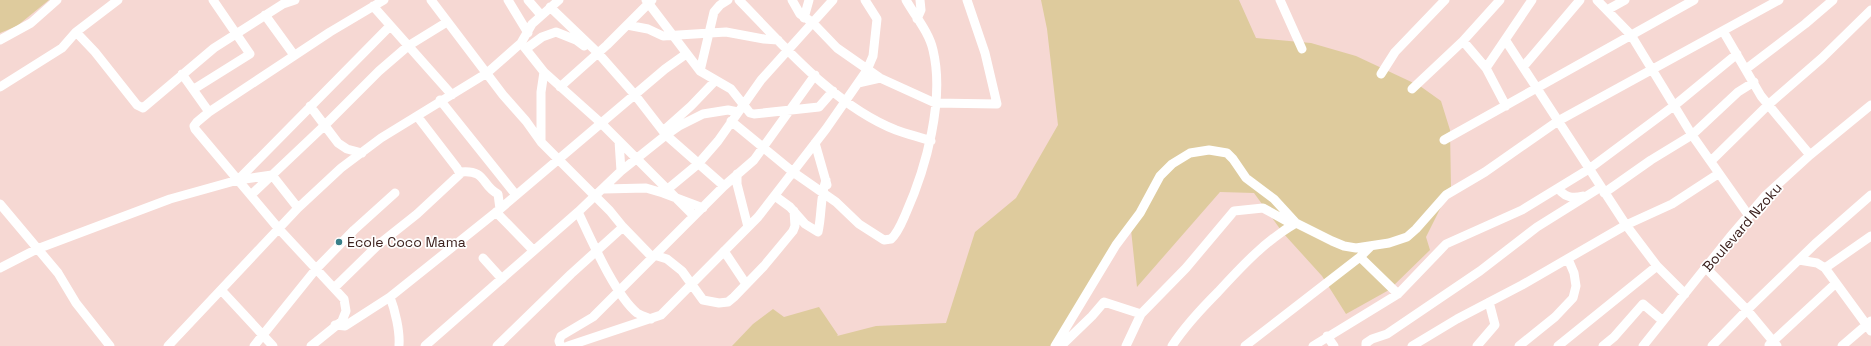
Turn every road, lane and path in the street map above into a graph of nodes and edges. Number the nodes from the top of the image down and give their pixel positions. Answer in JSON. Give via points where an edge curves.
{"nodes":[{"id":1,"x":57,"y":0,"type":"edge"},
{"id":2,"x":118,"y":0,"type":"edge"},
{"id":3,"x":213,"y":0,"type":"edge"},
{"id":4,"x":295,"y":0,"type":"edge"},
{"id":5,"x":384,"y":0,"type":"edge"},
{"id":6,"x":430,"y":0,"type":"edge"},
{"id":7,"x":508,"y":0,"type":"edge"},
{"id":8,"x":528,"y":0,"type":"edge"},
{"id":9,"x":559,"y":0,"type":"edge"},
{"id":10,"x":728,"y":0,"type":"edge"},
{"id":11,"x":740,"y":0,"type":"edge"},
{"id":12,"x":792,"y":0,"type":"edge"},
{"id":13,"x":809,"y":0,"type":"edge"},
{"id":14,"x":832,"y":0,"type":"edge"},
{"id":15,"x":865,"y":0,"type":"edge"},
{"id":16,"x":906,"y":0,"type":"edge"},
{"id":17,"x":920,"y":0,"type":"edge"},
{"id":18,"x":967,"y":0,"type":"edge"},
{"id":19,"x":1280,"y":0,"type":"edge"},
{"id":20,"x":1445,"y":0,"type":"edge"},
{"id":21,"x":1500,"y":0,"type":"edge"},
{"id":22,"x":1532,"y":0,"type":"edge"},
{"id":23,"x":1580,"y":0,"type":"edge"},
{"id":24,"x":1597,"y":0,"type":"edge"},
{"id":25,"x":1625,"y":0,"type":"edge"},
{"id":26,"x":1694,"y":0,"type":"edge"},
{"id":27,"x":1778,"y":0,"type":"edge"},
{"id":28,"x":1833,"y":0,"type":"edge"},
{"id":29,"x":649,"y":1,"type":"edge"},
{"id":30,"x":373,"y":6,"type":"junction"},
{"id":31,"x":550,"y":7,"type":"junction"},
{"id":32,"x":1607,"y":10,"type":"junction"},
{"id":33,"x":1871,"y":10,"type":"edge"},
{"id":34,"x":265,"y":15,"type":"junction"},
{"id":35,"x":541,"y":15,"type":"junction"},
{"id":36,"x":917,"y":18,"type":"junction"},
{"id":37,"x":808,"y":20,"type":"junction"},
{"id":38,"x":447,"y":22,"type":"junction"},
{"id":39,"x":627,"y":25,"type":"junction"},
{"id":40,"x":390,"y":26,"type":"junction"},
{"id":41,"x":1723,"y":31,"type":"junction"},
{"id":42,"x":76,"y":32,"type":"junction"},
{"id":43,"x":236,"y":33,"type":"junction"},
{"id":44,"x":528,"y":33,"type":"junction"},
{"id":45,"x":708,"y":34,"type":"junction"},
{"id":46,"x":673,"y":35,"type":"junction"},
{"id":47,"x":1630,"y":35,"type":"junction"},
{"id":48,"x":0,"y":40,"type":"edge"},
{"id":49,"x":778,"y":40,"type":"junction"},
{"id":50,"x":1463,"y":40,"type":"junction"},
{"id":51,"x":1506,"y":41,"type":"junction"},
{"id":52,"x":408,"y":46,"type":"junction"},
{"id":53,"x":524,"y":46,"type":"junction"},
{"id":54,"x":1302,"y":49,"type":"dead end"},
{"id":55,"x":789,"y":50,"type":"junction"},
{"id":56,"x":597,"y":52,"type":"junction"},
{"id":57,"x":686,"y":54,"type":"junction"},
{"id":58,"x":1737,"y":54,"type":"junction"},
{"id":59,"x":294,"y":55,"type":"junction"},
{"id":60,"x":1523,"y":67,"type":"junction"},
{"id":61,"x":1486,"y":68,"type":"junction"},
{"id":62,"x":1746,"y":69,"type":"junction"},
{"id":63,"x":867,"y":70,"type":"junction"},
{"id":64,"x":1652,"y":70,"type":"junction"},
{"id":65,"x":700,"y":71,"type":"junction"},
{"id":66,"x":544,"y":72,"type":"junction"},
{"id":67,"x":487,"y":73,"type":"junction"},
{"id":68,"x":182,"y":74,"type":"junction"},
{"id":69,"x":1381,"y":74,"type":"dead end"},
{"id":70,"x":815,"y":75,"type":"junction"},
{"id":71,"x":880,"y":78,"type":"junction"},
{"id":72,"x":714,"y":81,"type":"junction"},
{"id":73,"x":1754,"y":82,"type":"junction"},
{"id":74,"x":858,"y":83,"type":"junction"},
{"id":75,"x":0,"y":87,"type":"edge"},
{"id":76,"x":560,"y":87,"type":"junction"},
{"id":77,"x":1537,"y":88,"type":"junction"},
{"id":78,"x":194,"y":89,"type":"junction"},
{"id":79,"x":1412,"y":89,"type":"dead end"},
{"id":80,"x":833,"y":91,"type":"junction"},
{"id":81,"x":452,"y":95,"type":"junction"},
{"id":82,"x":634,"y":95,"type":"junction"},
{"id":83,"x":440,"y":100,"type":"junction"},
{"id":84,"x":847,"y":100,"type":"junction"},
{"id":85,"x":935,"y":103,"type":"junction"},
{"id":86,"x":1675,"y":105,"type":"junction"},
{"id":87,"x":1768,"y":105,"type":"junction"},
{"id":88,"x":1871,"y":105,"type":"edge"},
{"id":89,"x":310,"y":106,"type":"junction"},
{"id":90,"x":1506,"y":106,"type":"junction"},
{"id":91,"x":740,"y":108,"type":"junction"},
{"id":92,"x":790,"y":110,"type":"junction"},
{"id":93,"x":209,"y":112,"type":"junction"},
{"id":94,"x":417,"y":116,"type":"junction"},
{"id":95,"x":1558,"y":121,"type":"junction"},
{"id":96,"x":731,"y":122,"type":"junction"},
{"id":97,"x":601,"y":123,"type":"junction"},
{"id":98,"x":325,"y":125,"type":"junction"},
{"id":99,"x":664,"y":133,"type":"junction"},
{"id":100,"x":1692,"y":135,"type":"junction"},
{"id":101,"x":931,"y":140,"type":"junction"},
{"id":102,"x":1444,"y":140,"type":"dead end"},
{"id":103,"x":619,"y":141,"type":"junction"},
{"id":104,"x":541,"y":142,"type":"junction"},
{"id":105,"x":815,"y":143,"type":"junction"},
{"id":106,"x":764,"y":147,"type":"junction"},
{"id":107,"x":362,"y":153,"type":"junction"},
{"id":108,"x":1810,"y":155,"type":"junction"},
{"id":109,"x":636,"y":159,"type":"junction"},
{"id":110,"x":558,"y":160,"type":"junction"},
{"id":111,"x":1711,"y":161,"type":"junction"},
{"id":112,"x":698,"y":164,"type":"junction"},
{"id":113,"x":1589,"y":169,"type":"junction"},
{"id":114,"x":621,"y":171,"type":"junction"},
{"id":115,"x":460,"y":172,"type":"junction"},
{"id":116,"x":793,"y":172,"type":"junction"},
{"id":117,"x":737,"y":174,"type":"junction"},
{"id":118,"x":1718,"y":174,"type":"junction"},
{"id":119,"x":272,"y":175,"type":"junction"},
{"id":120,"x":238,"y":180,"type":"junction"},
{"id":121,"x":826,"y":180,"type":"junction"},
{"id":122,"x":724,"y":186,"type":"junction"},
{"id":123,"x":1558,"y":188,"type":"junction"},
{"id":124,"x":604,"y":189,"type":"junction"},
{"id":125,"x":1602,"y":190,"type":"junction"},
{"id":126,"x":822,"y":192,"type":"junction"},
{"id":127,"x":395,"y":193,"type":"dead end"},
{"id":128,"x":667,"y":193,"type":"junction"},
{"id":129,"x":251,"y":195,"type":"junction"},
{"id":130,"x":516,"y":195,"type":"junction"},
{"id":131,"x":1586,"y":195,"type":"junction"},
{"id":132,"x":1871,"y":195,"type":"edge"},
{"id":133,"x":596,"y":196,"type":"junction"},
{"id":134,"x":775,"y":196,"type":"junction"},
{"id":135,"x":836,"y":202,"type":"junction"},
{"id":136,"x":0,"y":204,"type":"edge"},
{"id":137,"x":298,"y":208,"type":"junction"},
{"id":138,"x":703,"y":208,"type":"junction"},
{"id":139,"x":498,"y":211,"type":"junction"},
{"id":140,"x":794,"y":211,"type":"junction"},
{"id":141,"x":578,"y":212,"type":"junction"},
{"id":142,"x":694,"y":216,"type":"junction"},
{"id":143,"x":1749,"y":216,"type":"junction"},
{"id":144,"x":1295,"y":224,"type":"junction"},
{"id":145,"x":1626,"y":225,"type":"junction"},
{"id":146,"x":748,"y":226,"type":"junction"},
{"id":147,"x":623,"y":227,"type":"junction"},
{"id":148,"x":279,"y":229,"type":"junction"},
{"id":149,"x":1871,"y":236,"type":"edge"},
{"id":150,"x":1370,"y":247,"type":"junction"},
{"id":151,"x":37,"y":249,"type":"junction"},
{"id":152,"x":533,"y":250,"type":"junction"},
{"id":153,"x":598,"y":251,"type":"junction"},
{"id":154,"x":724,"y":251,"type":"junction"},
{"id":155,"x":653,"y":256,"type":"junction"},
{"id":156,"x":1360,"y":257,"type":"junction"},
{"id":157,"x":483,"y":258,"type":"dead end"},
{"id":158,"x":1568,"y":259,"type":"junction"},
{"id":159,"x":1799,"y":260,"type":"junction"},
{"id":160,"x":1657,"y":266,"type":"junction"},
{"id":161,"x":0,"y":268,"type":"edge"},
{"id":162,"x":1706,"y":268,"type":"junction"},
{"id":163,"x":1825,"y":268,"type":"junction"},
{"id":164,"x":316,"y":269,"type":"junction"},
{"id":165,"x":502,"y":279,"type":"junction"},
{"id":166,"x":1836,"y":283,"type":"junction"},
{"id":167,"x":692,"y":284,"type":"junction"},
{"id":168,"x":746,"y":284,"type":"junction"},
{"id":169,"x":334,"y":288,"type":"junction"},
{"id":170,"x":620,"y":290,"type":"junction"},
{"id":171,"x":222,"y":291,"type":"junction"},
{"id":172,"x":1398,"y":294,"type":"junction"},
{"id":173,"x":1685,"y":294,"type":"junction"},
{"id":174,"x":390,"y":297,"type":"junction"},
{"id":175,"x":1489,"y":302,"type":"junction"},
{"id":176,"x":1746,"y":310,"type":"junction"},
{"id":177,"x":1142,"y":314,"type":"junction"},
{"id":178,"x":651,"y":319,"type":"junction"},
{"id":179,"x":1663,"y":321,"type":"junction"},
{"id":180,"x":1869,"y":325,"type":"edge"},
{"id":181,"x":335,"y":326,"type":"junction"},
{"id":182,"x":263,"y":335,"type":"junction"},
{"id":183,"x":1327,"y":336,"type":"junction"},
{"id":184,"x":399,"y":345,"type":"dead end"},
{"id":185,"x":1772,"y":345,"type":"edge"},
{"id":186,"x":110,"y":346,"type":"edge"},
{"id":187,"x":168,"y":346,"type":"edge"},
{"id":188,"x":254,"y":346,"type":"edge"},
{"id":189,"x":273,"y":346,"type":"edge"},
{"id":190,"x":311,"y":346,"type":"edge"},
{"id":191,"x":425,"y":346,"type":"edge"},
{"id":192,"x":498,"y":346,"type":"edge"},
{"id":193,"x":561,"y":346,"type":"edge"},
{"id":194,"x":568,"y":346,"type":"edge"},
{"id":195,"x":1055,"y":346,"type":"edge"},
{"id":196,"x":1061,"y":346,"type":"edge"},
{"id":197,"x":1126,"y":346,"type":"edge"},
{"id":198,"x":1172,"y":346,"type":"edge"},
{"id":199,"x":1245,"y":346,"type":"edge"},
{"id":200,"x":1312,"y":346,"type":"edge"},
{"id":201,"x":1334,"y":346,"type":"edge"},
{"id":202,"x":1366,"y":346,"type":"edge"},
{"id":203,"x":1412,"y":346,"type":"edge"},
{"id":204,"x":1477,"y":346,"type":"edge"},
{"id":205,"x":1519,"y":346,"type":"edge"},
{"id":206,"x":1558,"y":346,"type":"edge"},
{"id":207,"x":1603,"y":346,"type":"edge"},
{"id":208,"x":1644,"y":346,"type":"edge"},
{"id":209,"x":1712,"y":346,"type":"edge"},
{"id":210,"x":1842,"y":346,"type":"edge"}],
"edges":[{"from":1,"to":48,"type":"street","via":[[31,23]]},
{"from":2,"to":42,"type":"street"},
{"from":3,"to":43,"type":"street"},
{"from":4,"to":34,"type":"street","via":[[282,4]]},
{"from":5,"to":30,"type":"street"},
{"from":6,"to":38,"type":"street"},
{"from":7,"to":44,"type":"street"},
{"from":8,"to":35,"type":"street"},
{"from":9,"to":31,"type":"street"},
{"from":10,"to":45,"type":"street","via":[[714,12]]},
{"from":11,"to":49,"type":"street"},
{"from":12,"to":37,"type":"street","via":[[797,10]]},
{"from":13,"to":37,"type":"street"},
{"from":14,"to":37,"type":"street"},
{"from":15,"to":63,"type":"street","via":[[877,20],[873,56]]},
{"from":16,"to":36,"type":"street"},
{"from":17,"to":36,"type":"street","via":[[921,10]]},
{"from":18,"to":85,"type":"street","via":[[985,53],[997,104]]},
{"from":19,"to":54,"type":"street"},
{"from":20,"to":69,"type":"street","via":[[1395,52]]},
{"from":21,"to":50,"type":"street"},
{"from":22,"to":51,"type":"street"},
{"from":23,"to":60,"type":"street"},
{"from":24,"to":32,"type":"street"},
{"from":25,"to":32,"type":"street"},
{"from":26,"to":47,"type":"street"},
{"from":27,"to":41,"type":"street"},
{"from":28,"to":62,"type":"street"},
{"from":29,"to":39,"type":"street"},
{"from":29,"to":46,"type":"street"},
{"from":30,"to":40,"type":"street"},
{"from":30,"to":59,"type":"street"},
{"from":31,"to":35,"type":"street"},
{"from":31,"to":56,"type":"street"},
{"from":32,"to":47,"type":"street"},
{"from":33,"to":87,"type":"street","via":[[1822,58]]},
{"from":34,"to":43,"type":"street"},
{"from":34,"to":59,"type":"street"},
{"from":35,"to":44,"type":"street","via":[[532,24]]},
{"from":36,"to":85,"type":"street","via":[[929,38],[933,51]]},
{"from":37,"to":55,"type":"street"},
{"from":37,"to":63,"type":"street","via":[[837,48]]},
{"from":38,"to":52,"type":"street"},
{"from":38,"to":67,"type":"street"},
{"from":39,"to":46,"type":"street","via":[[648,29],[663,36]]},
{"from":39,"to":56,"type":"street"},
{"from":40,"to":52,"type":"street"},
{"from":40,"to":89,"type":"street"},
{"from":41,"to":58,"type":"street"},
{"from":41,"to":64,"type":"street"},
{"from":42,"to":68,"type":"street","via":[[140,107],[146,106]]},
{"from":42,"to":75,"type":"street","via":[[62,48]]},
{"from":43,"to":68,"type":"street"},
{"from":43,"to":78,"type":"street","via":[[249,51],[249,55]]},
{"from":44,"to":53,"type":"street"},
{"from":45,"to":46,"type":"street"},
{"from":45,"to":49,"type":"street","via":[[736,33]]},
{"from":45,"to":65,"type":"street"},
{"from":46,"to":57,"type":"street"},
{"from":47,"to":64,"type":"street"},
{"from":47,"to":77,"type":"street"},
{"from":49,"to":55,"type":"street"},
{"from":50,"to":61,"type":"street"},
{"from":50,"to":79,"type":"street"},
{"from":51,"to":60,"type":"street"},
{"from":51,"to":61,"type":"street"},
{"from":52,"to":81,"type":"street"},
{"from":52,"to":98,"type":"street"},
{"from":53,"to":56,"type":"street","via":[[556,32],[576,40],[590,51]]},
{"from":53,"to":66,"type":"street"},
{"from":53,"to":67,"type":"street"},
{"from":55,"to":70,"type":"street"},
{"from":55,"to":91,"type":"street","via":[[761,80]]},
{"from":56,"to":76,"type":"street"},
{"from":56,"to":82,"type":"street"},
{"from":57,"to":65,"type":"street"},
{"from":57,"to":82,"type":"street"},
{"from":58,"to":62,"type":"street"},
{"from":58,"to":86,"type":"street"},
{"from":59,"to":93,"type":"street"},
{"from":60,"to":77,"type":"street"},
{"from":61,"to":90,"type":"street"},
{"from":62,"to":73,"type":"street"},
{"from":63,"to":71,"type":"street"},
{"from":63,"to":74,"type":"street"},
{"from":64,"to":86,"type":"street"},
{"from":64,"to":95,"type":"street"},
{"from":65,"to":72,"type":"street"},
{"from":66,"to":76,"type":"street"},
{"from":66,"to":104,"type":"street","via":[[541,92]]},
{"from":67,"to":81,"type":"street"},
{"from":67,"to":104,"type":"street"},
{"from":68,"to":78,"type":"street"},
{"from":70,"to":80,"type":"street"},
{"from":70,"to":92,"type":"street"},
{"from":71,"to":74,"type":"street"},
{"from":71,"to":85,"type":"street"},
{"from":72,"to":91,"type":"street","via":[[731,89]]},
{"from":72,"to":99,"type":"street"},
{"from":73,"to":87,"type":"street"},
{"from":73,"to":100,"type":"street","via":[[1738,92]]},
{"from":74,"to":84,"type":"street"},
{"from":76,"to":97,"type":"street"},
{"from":77,"to":90,"type":"street"},
{"from":77,"to":95,"type":"street"},
{"from":78,"to":93,"type":"street"},
{"from":80,"to":84,"type":"street"},
{"from":80,"to":92,"type":"street","via":[[819,107]]},
{"from":81,"to":83,"type":"street"},
{"from":82,"to":97,"type":"street"},
{"from":82,"to":99,"type":"street"},
{"from":83,"to":94,"type":"street"},
{"from":83,"to":130,"type":"street"},
{"from":84,"to":101,"type":"street","via":[[895,130]]},
{"from":84,"to":105,"type":"street"},
{"from":85,"to":101,"type":"street"},
{"from":86,"to":100,"type":"street"},
{"from":86,"to":113,"type":"street"},
{"from":87,"to":108,"type":"street"},
{"from":87,"to":111,"type":"street"},
{"from":88,"to":108,"type":"street","name":"Boulevard Nzoku"},
{"from":89,"to":98,"type":"street"},
{"from":89,"to":120,"type":"street"},
{"from":90,"to":102,"type":"street"},
{"from":91,"to":92,"type":"street","via":[[754,114]]},
{"from":91,"to":96,"type":"street"},
{"from":91,"to":99,"type":"street","via":[[703,114]]},
{"from":92,"to":106,"type":"street"},
{"from":93,"to":120,"type":"street","via":[[196,122],[195,130]]},
{"from":94,"to":107,"type":"street"},
{"from":94,"to":115,"type":"street"},
{"from":95,"to":113,"type":"street"},
{"from":95,"to":150,"type":"street","via":[[1486,172],[1446,195],[1407,237]]},
{"from":96,"to":106,"type":"street"},
{"from":96,"to":112,"type":"street"},
{"from":97,"to":103,"type":"street"},
{"from":97,"to":110,"type":"street"},
{"from":98,"to":107,"type":"street","via":[[342,147]]},
{"from":98,"to":119,"type":"street"},
{"from":99,"to":109,"type":"street"},
{"from":99,"to":112,"type":"street"},
{"from":100,"to":111,"type":"street"},
{"from":100,"to":125,"type":"street"},
{"from":101,"to":135,"type":"street","via":[[914,194],[900,226],[891,239],[884,240],[859,224]]},
{"from":103,"to":109,"type":"street"},
{"from":103,"to":114,"type":"street"},
{"from":104,"to":110,"type":"street"},
{"from":105,"to":116,"type":"street"},
{"from":105,"to":121,"type":"street"},
{"from":106,"to":116,"type":"street"},
{"from":106,"to":117,"type":"street","via":[[754,160]]},
{"from":107,"to":137,"type":"street","via":[[341,168]]},
{"from":108,"to":143,"type":"street","name":"Boulevard Nzoku","via":[[1766,195]]},
{"from":109,"to":114,"type":"street"},
{"from":109,"to":128,"type":"street"},
{"from":110,"to":130,"type":"street"},
{"from":110,"to":133,"type":"street"},
{"from":111,"to":118,"type":"street"},
{"from":112,"to":122,"type":"street"},
{"from":112,"to":128,"type":"street"},
{"from":113,"to":123,"type":"street"},
{"from":113,"to":125,"type":"street"},
{"from":114,"to":124,"type":"street"},
{"from":115,"to":139,"type":"street","via":[[467,171],[480,175],[491,191],[498,194]]},
{"from":115,"to":169,"type":"street","via":[[446,188],[378,245]]},
{"from":116,"to":126,"type":"street"},
{"from":116,"to":134,"type":"street"},
{"from":117,"to":122,"type":"street"},
{"from":117,"to":146,"type":"street"},
{"from":118,"to":143,"type":"street"},
{"from":118,"to":145,"type":"street","via":[[1672,204]]},
{"from":119,"to":120,"type":"street"},
{"from":119,"to":129,"type":"street"},
{"from":119,"to":137,"type":"street"},
{"from":120,"to":129,"type":"street"},
{"from":120,"to":151,"type":"street","via":[[170,199]]},
{"from":121,"to":126,"type":"street"},
{"from":121,"to":135,"type":"street","via":[[829,192]]},
{"from":122,"to":138,"type":"street"},
{"from":123,"to":131,"type":"street","via":[[1568,197]]},
{"from":123,"to":172,"type":"street","via":[[1522,210],[1446,244]]},
{"from":124,"to":128,"type":"street","via":[[632,187]]},
{"from":124,"to":133,"type":"street"},
{"from":125,"to":131,"type":"street"},
{"from":125,"to":145,"type":"street"},
{"from":126,"to":135,"type":"street"},
{"from":126,"to":140,"type":"street","via":[[818,232],[805,224]]},
{"from":127,"to":164,"type":"street"},
{"from":128,"to":138,"type":"street"},
{"from":128,"to":142,"type":"street"},
{"from":129,"to":148,"type":"street"},
{"from":130,"to":139,"type":"street"},
{"from":131,"to":202,"type":"street","via":[[1537,227],[1480,271],[1387,334],[1372,339]]},
{"from":132,"to":159,"type":"street"},
{"from":133,"to":141,"type":"street"},
{"from":133,"to":147,"type":"street"},
{"from":134,"to":140,"type":"street"},
{"from":134,"to":146,"type":"street"},
{"from":136,"to":151,"type":"street"},
{"from":137,"to":148,"type":"street"},
{"from":138,"to":142,"type":"street"},
{"from":139,"to":152,"type":"street"},
{"from":139,"to":174,"type":"street"},
{"from":140,"to":168,"type":"street","via":[[795,229]]},
{"from":141,"to":152,"type":"street"},
{"from":141,"to":153,"type":"street"},
{"from":142,"to":155,"type":"street"},
{"from":143,"to":162,"type":"street","name":"Boulevard Nzoku"},
{"from":144,"to":150,"type":"street","via":[[1344,246]]},
{"from":144,"to":177,"type":"street","via":[[1263,208],[1234,211],[1186,268]]},
{"from":144,"to":195,"type":"street","via":[[1274,199],[1246,178],[1227,153],[1217,150],[1198,151],[1180,158],[1160,176],[1140,213],[1116,245]]},
{"from":144,"to":198,"type":"street","via":[[1274,238],[1238,271],[1182,331]]},
{"from":145,"to":158,"type":"street"},
{"from":145,"to":160,"type":"street"},
{"from":146,"to":154,"type":"street"},
{"from":147,"to":153,"type":"street"},
{"from":147,"to":155,"type":"street"},
{"from":148,"to":164,"type":"street"},
{"from":148,"to":171,"type":"street"},
{"from":149,"to":163,"type":"street"},
{"from":150,"to":156,"type":"street"},
{"from":151,"to":161,"type":"street"},
{"from":151,"to":186,"type":"street","via":[[58,273],[76,304]]},
{"from":152,"to":165,"type":"street"},
{"from":153,"to":170,"type":"street"},
{"from":153,"to":192,"type":"street"},
{"from":154,"to":167,"type":"street"},
{"from":154,"to":168,"type":"street"},
{"from":155,"to":167,"type":"street","via":[[667,259],[674,264]]},
{"from":155,"to":170,"type":"street"},
{"from":156,"to":172,"type":"street"},
{"from":156,"to":199,"type":"street"},
{"from":157,"to":165,"type":"street"},
{"from":158,"to":175,"type":"street"},
{"from":158,"to":205,"type":"street","via":[[1576,286],[1573,298],[1555,317]]},
{"from":159,"to":163,"type":"street","via":[[1817,263]]},
{"from":159,"to":176,"type":"street"},
{"from":160,"to":173,"type":"street"},
{"from":160,"to":206,"type":"street"},
{"from":162,"to":173,"type":"street","name":"Boulevard Nzoku"},
{"from":162,"to":176,"type":"street"},
{"from":163,"to":166,"type":"street"},
{"from":164,"to":169,"type":"street"},
{"from":164,"to":182,"type":"street"},
{"from":165,"to":191,"type":"street"},
{"from":166,"to":180,"type":"street"},
{"from":166,"to":185,"type":"street"},
{"from":167,"to":168,"type":"street","via":[[703,300],[714,303],[728,302]]},
{"from":167,"to":178,"type":"street","via":[[661,315]]},
{"from":169,"to":181,"type":"street","via":[[344,299],[346,308],[342,320]]},
{"from":170,"to":178,"type":"street","via":[[628,304]]},
{"from":170,"to":193,"type":"street","via":[[593,317],[560,338]]},
{"from":171,"to":182,"type":"street"},
{"from":171,"to":187,"type":"street"},
{"from":172,"to":183,"type":"street"},
{"from":173,"to":179,"type":"street","name":"Boulevard Nzoku"},
{"from":174,"to":181,"type":"street","via":[[345,326]]},
{"from":174,"to":184,"type":"street","via":[[398,324]]},
{"from":175,"to":203,"type":"street"},
{"from":175,"to":204,"type":"street","via":[[1495,325]]},
{"from":176,"to":185,"type":"street"},
{"from":176,"to":209,"type":"street"},
{"from":177,"to":196,"type":"street","via":[[1104,302]]},
{"from":177,"to":197,"type":"street"},
{"from":178,"to":194,"type":"street"},
{"from":179,"to":207,"type":"street","via":[[1643,304]]},
{"from":179,"to":208,"type":"street","name":"Boulevard Nzoku"},
{"from":180,"to":210,"type":"street"},
{"from":181,"to":190,"type":"street"},
{"from":182,"to":188,"type":"street"},
{"from":182,"to":189,"type":"street"},
{"from":183,"to":200,"type":"street"},
{"from":183,"to":201,"type":"street"}]}
